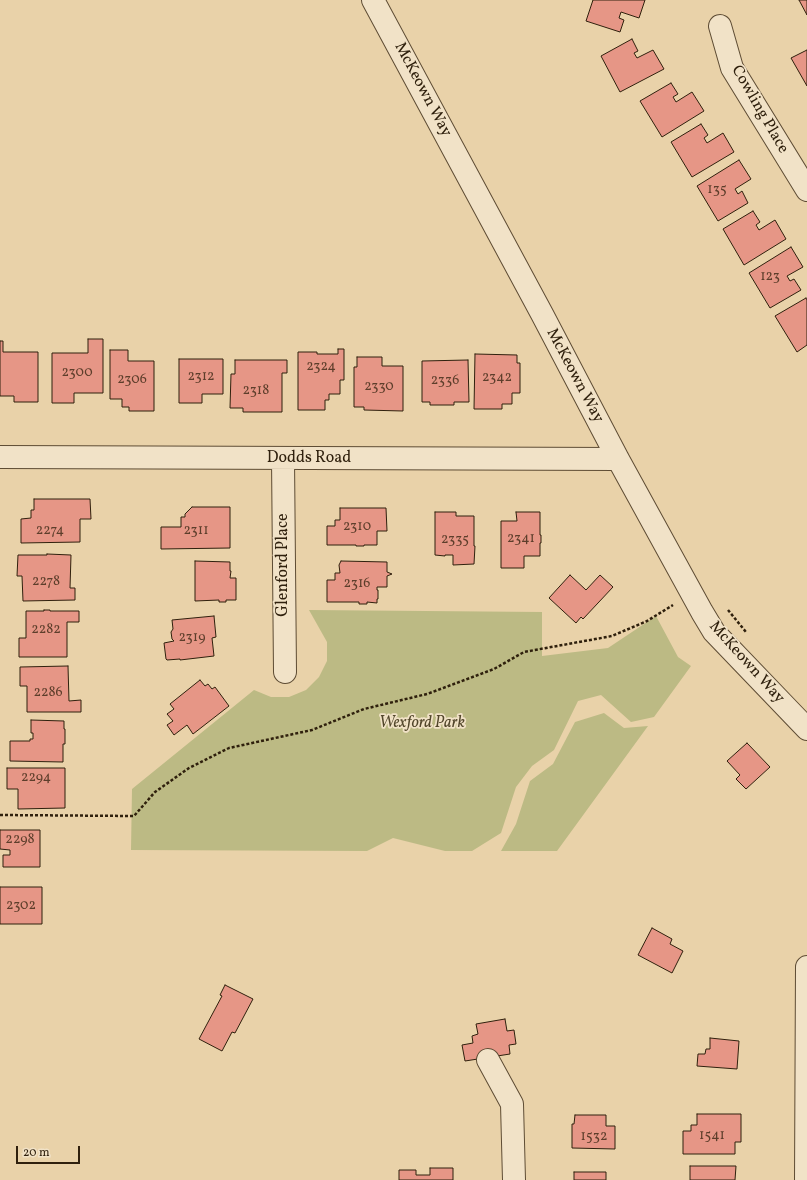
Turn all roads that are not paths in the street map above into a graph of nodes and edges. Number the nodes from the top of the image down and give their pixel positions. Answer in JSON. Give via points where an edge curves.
{"nodes":[{"id":1,"x":374,"y":0,"type":"edge"},
{"id":2,"x":720,"y":26,"type":"dead end"},
{"id":3,"x":807,"y":190,"type":"edge"},
{"id":4,"x":0,"y":457,"type":"edge"},
{"id":5,"x":284,"y":459,"type":"junction"},
{"id":6,"x":618,"y":459,"type":"junction"},
{"id":7,"x":285,"y":672,"type":"dead end"},
{"id":8,"x":807,"y":730,"type":"edge"},
{"id":9,"x":807,"y":967,"type":"edge"},
{"id":10,"x":488,"y":1060,"type":"dead end"},
{"id":11,"x":514,"y":1180,"type":"edge"},
{"id":12,"x":806,"y":1180,"type":"edge"}],
"edges":[{"from":1,"to":6,"type":"street","name":"McKeown Way"},
{"from":2,"to":3,"type":"street","name":"Cowling Place","via":[[732,68]]},
{"from":4,"to":5,"type":"street","name":"Dodds Road"},
{"from":5,"to":6,"type":"street","name":"Dodds Road"},
{"from":5,"to":7,"type":"street","name":"Glenford Place"},
{"from":6,"to":8,"type":"street","name":"McKeown Way","via":[[714,632]]},
{"from":9,"to":12,"type":"street"},
{"from":10,"to":11,"type":"street","via":[[512,1104]]}]}
